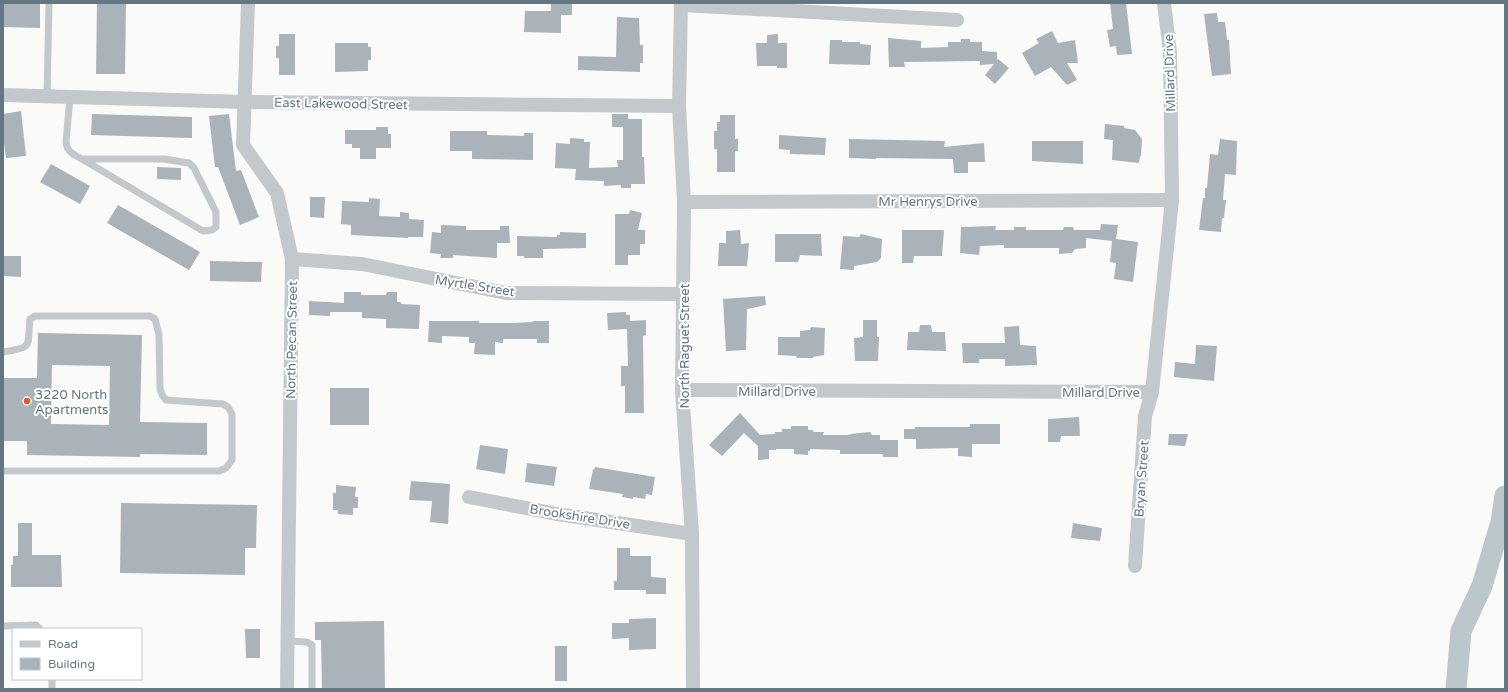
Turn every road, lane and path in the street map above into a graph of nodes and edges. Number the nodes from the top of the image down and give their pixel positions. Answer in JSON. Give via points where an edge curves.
{"nodes":[{"id":1,"x":49,"y":3,"type":"edge"},
{"id":2,"x":248,"y":3,"type":"edge"},
{"id":3,"x":1164,"y":3,"type":"edge"},
{"id":4,"x":681,"y":4,"type":"edge"},
{"id":5,"x":957,"y":20,"type":"dead end"},
{"id":6,"x":3,"y":95,"type":"edge"},
{"id":7,"x":47,"y":96,"type":"junction"},
{"id":8,"x":70,"y":97,"type":"junction"},
{"id":9,"x":245,"y":102,"type":"junction"},
{"id":10,"x":679,"y":106,"type":"junction"},
{"id":11,"x":82,"y":159,"type":"junction"},
{"id":12,"x":1172,"y":200,"type":"junction"},
{"id":13,"x":684,"y":202,"type":"junction"},
{"id":14,"x":292,"y":259,"type":"junction"},
{"id":15,"x":683,"y":294,"type":"junction"},
{"id":16,"x":3,"y":352,"type":"edge"},
{"id":17,"x":682,"y":390,"type":"junction"},
{"id":18,"x":1152,"y":392,"type":"junction"},
{"id":19,"x":3,"y":471,"type":"edge"},
{"id":20,"x":469,"y":497,"type":"dead end"},
{"id":21,"x":692,"y":534,"type":"junction"},
{"id":22,"x":1135,"y":566,"type":"dead end"},
{"id":23,"x":3,"y":626,"type":"edge"},
{"id":24,"x":39,"y":628,"type":"edge"},
{"id":25,"x":288,"y":641,"type":"junction"},
{"id":26,"x":287,"y":689,"type":"edge"},
{"id":27,"x":312,"y":689,"type":"edge"},
{"id":28,"x":693,"y":689,"type":"edge"}],
"edges":[{"from":1,"to":7,"type":"lane"},
{"from":2,"to":9,"type":"street","name":"North Pecan Street"},
{"from":3,"to":12,"type":"street","name":"Millard Drive","via":[[1170,53]]},
{"from":4,"to":5,"type":"street"},
{"from":4,"to":10,"type":"street","name":"North Raguet Street"},
{"from":6,"to":7,"type":"street","name":"East Lakewood Street"},
{"from":7,"to":8,"type":"street","name":"East Lakewood Street"},
{"from":8,"to":9,"type":"street","name":"East Lakewood Street"},
{"from":8,"to":11,"type":"lane","via":[[66,148]]},
{"from":9,"to":10,"type":"street","name":"East Lakewood Street"},
{"from":9,"to":14,"type":"street","name":"North Pecan Street","via":[[243,145],[277,193]]},
{"from":10,"to":13,"type":"street","name":"North Raguet Street"},
{"from":11,"to":11,"type":"lane","via":[[203,231],[216,227],[216,212],[189,163],[164,159]]},
{"from":12,"to":13,"type":"street","name":"Mr Henrys Drive"},
{"from":12,"to":18,"type":"street","name":"Millard Drive"},
{"from":13,"to":15,"type":"street","name":"North Raguet Street"},
{"from":14,"to":15,"type":"street","name":"Myrtle Street","via":[[362,264],[506,293]]},
{"from":14,"to":25,"type":"street","name":"North Pecan Street"},
{"from":15,"to":17,"type":"street","name":"North Raguet Street"},
{"from":16,"to":19,"type":"lane","via":[[25,348],[28,344],[30,319],[35,316],[150,316],[155,319],[159,335],[162,395],[171,401],[223,404],[228,407],[232,414],[232,460],[226,468],[218,472]]},
{"from":17,"to":18,"type":"street","name":"Millard Drive"},
{"from":17,"to":21,"type":"street","name":"North Raguet Street"},
{"from":18,"to":22,"type":"street","name":"Bryan Street","via":[[1145,416]]},
{"from":20,"to":21,"type":"street","name":"Brookshire Drive","via":[[557,514]]},
{"from":21,"to":28,"type":"street","name":"North Raguet Street"},
{"from":23,"to":24,"type":"lane"},
{"from":25,"to":26,"type":"street","name":"North Pecan Street"},
{"from":25,"to":27,"type":"lane","via":[[307,642],[312,645]]}]}
